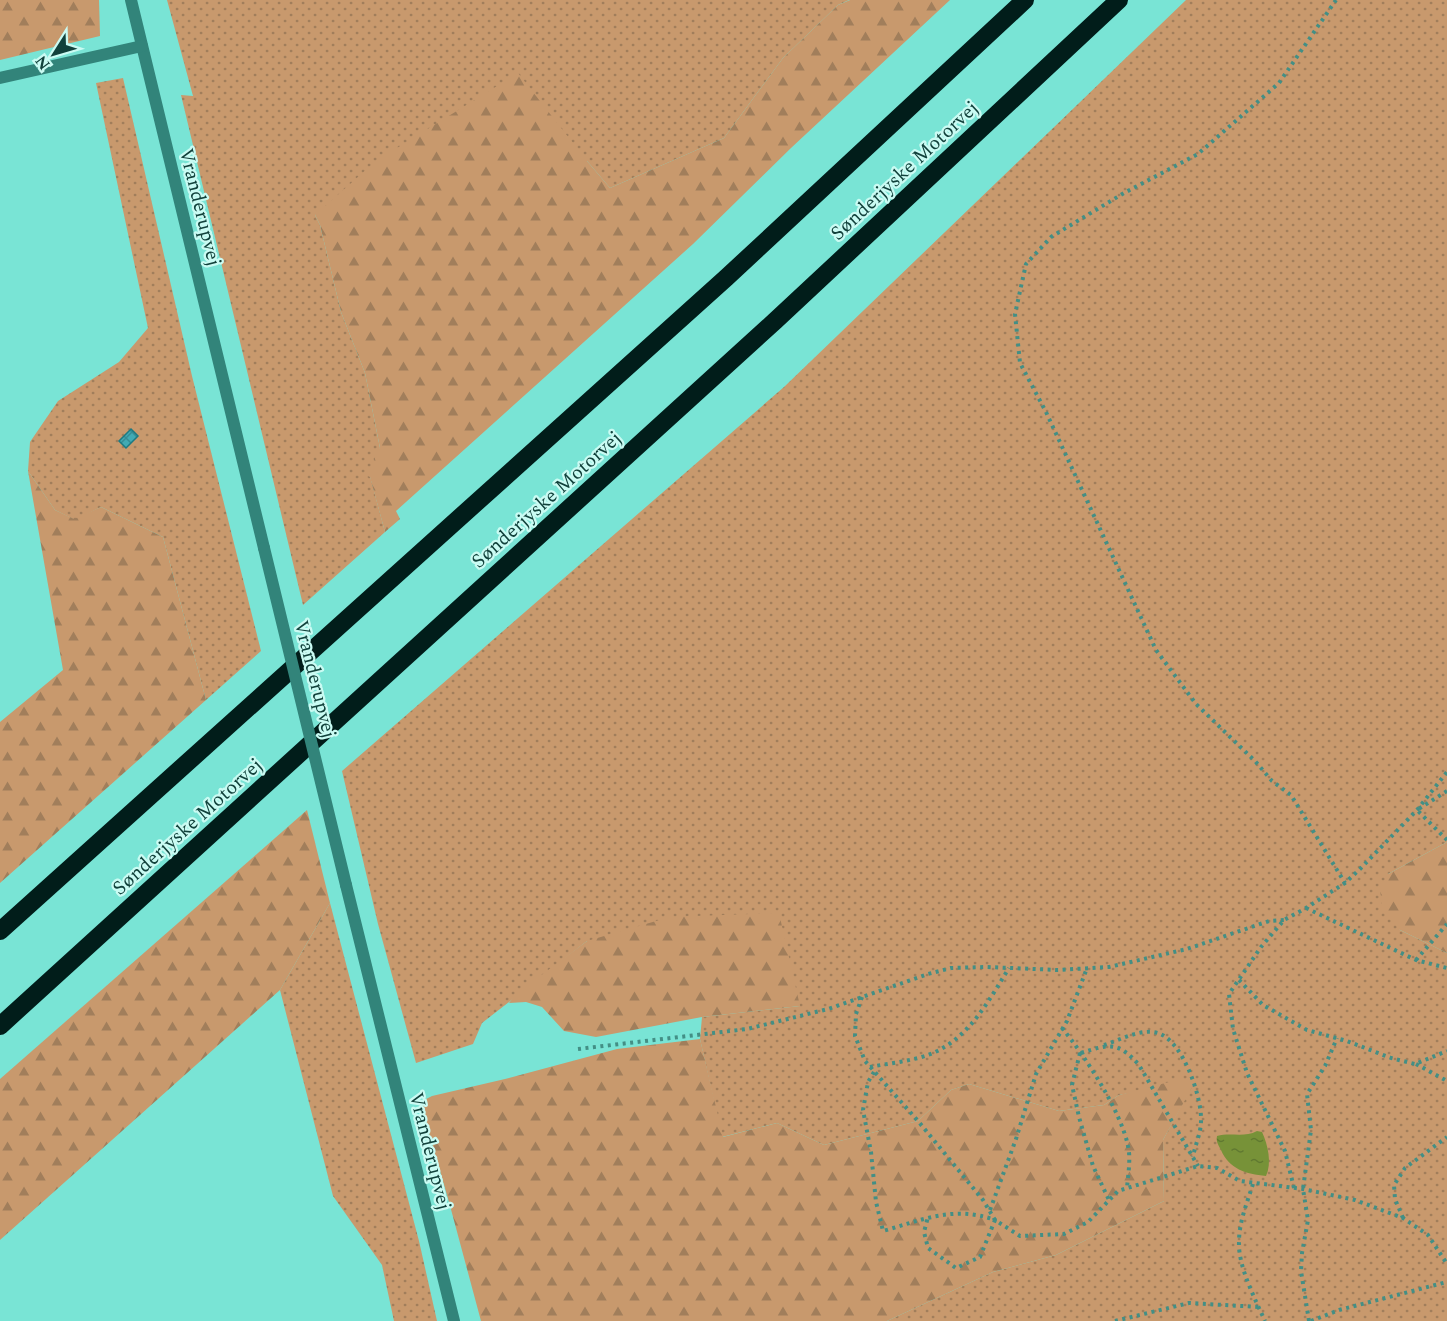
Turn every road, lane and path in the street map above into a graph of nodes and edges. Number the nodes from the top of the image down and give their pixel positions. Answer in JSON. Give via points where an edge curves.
{"nodes":[{"id":1,"x":131,"y":0,"type":"edge"},
{"id":2,"x":1025,"y":0,"type":"edge"},
{"id":3,"x":1119,"y":0,"type":"edge"},
{"id":4,"x":1336,"y":0,"type":"edge"},
{"id":5,"x":142,"y":46,"type":"junction"},
{"id":6,"x":0,"y":78,"type":"edge"},
{"id":7,"x":1447,"y":772,"type":"edge"},
{"id":8,"x":1447,"y":791,"type":"edge"},
{"id":9,"x":1417,"y":810,"type":"junction"},
{"id":10,"x":1447,"y":840,"type":"edge"},
{"id":11,"x":1345,"y":883,"type":"junction"},
{"id":12,"x":1306,"y":908,"type":"junction"},
{"id":13,"x":1284,"y":920,"type":"junction"},
{"id":14,"x":1447,"y":924,"type":"edge"},
{"id":15,"x":0,"y":931,"type":"edge"},
{"id":16,"x":1416,"y":960,"type":"junction"},
{"id":17,"x":1010,"y":968,"type":"junction"},
{"id":18,"x":1087,"y":968,"type":"junction"},
{"id":19,"x":1447,"y":968,"type":"edge"},
{"id":20,"x":1239,"y":980,"type":"junction"},
{"id":21,"x":862,"y":997,"type":"junction"},
{"id":22,"x":0,"y":1026,"type":"edge"},
{"id":23,"x":1062,"y":1028,"type":"junction"},
{"id":24,"x":1337,"y":1038,"type":"junction"},
{"id":25,"x":1104,"y":1045,"type":"junction"},
{"id":26,"x":578,"y":1049,"type":"dead end"},
{"id":27,"x":1447,"y":1051,"type":"edge"},
{"id":28,"x":1081,"y":1053,"type":"junction"},
{"id":29,"x":1415,"y":1064,"type":"junction"},
{"id":30,"x":870,"y":1067,"type":"junction"},
{"id":31,"x":874,"y":1072,"type":"junction"},
{"id":32,"x":1447,"y":1081,"type":"edge"},
{"id":33,"x":1447,"y":1137,"type":"edge"},
{"id":34,"x":1193,"y":1157,"type":"junction"},
{"id":35,"x":1198,"y":1166,"type":"junction"},
{"id":36,"x":1253,"y":1184,"type":"junction"},
{"id":37,"x":1127,"y":1188,"type":"junction"},
{"id":38,"x":1294,"y":1188,"type":"junction"},
{"id":39,"x":1303,"y":1189,"type":"junction"},
{"id":40,"x":1109,"y":1200,"type":"junction"},
{"id":41,"x":989,"y":1210,"type":"junction"},
{"id":42,"x":928,"y":1217,"type":"junction"},
{"id":43,"x":1403,"y":1218,"type":"junction"},
{"id":44,"x":995,"y":1220,"type":"junction"},
{"id":45,"x":1447,"y":1264,"type":"edge"},
{"id":46,"x":1447,"y":1282,"type":"edge"},
{"id":47,"x":1259,"y":1307,"type":"junction"},
{"id":48,"x":454,"y":1321,"type":"edge"},
{"id":49,"x":1115,"y":1321,"type":"edge"},
{"id":50,"x":1265,"y":1321,"type":"edge"},
{"id":51,"x":1310,"y":1321,"type":"edge"}],
"edges":[{"from":1,"to":5,"type":"street","name":"Vranderupvej"},
{"from":2,"to":15,"type":"highway","via":[[726,278]]},
{"from":3,"to":22,"type":"highway","name":"Sønderjyske Motorvej","via":[[775,321]]},
{"from":4,"to":11,"type":"path","via":[[1279,82],[1198,154],[1124,192],[1051,237],[1026,264],[1014,314],[1020,363],[1156,650],[1196,704],[1272,781],[1291,795]]},
{"from":5,"to":6,"type":"street"},
{"from":5,"to":48,"type":"street","name":"Vranderupvej","bridge":true},
{"from":7,"to":9,"type":"path"},
{"from":8,"to":9,"type":"path"},
{"from":9,"to":10,"type":"path"},
{"from":9,"to":11,"type":"path"},
{"from":11,"to":12,"type":"path"},
{"from":12,"to":13,"type":"path"},
{"from":12,"to":16,"type":"path"},
{"from":13,"to":18,"type":"path","via":[[1269,921],[1186,949],[1109,967]]},
{"from":13,"to":20,"type":"path"},
{"from":14,"to":16,"type":"path"},
{"from":16,"to":19,"type":"path"},
{"from":17,"to":18,"type":"path"},
{"from":17,"to":21,"type":"path","via":[[951,968]]},
{"from":17,"to":30,"type":"path","via":[[975,1020],[954,1040],[933,1053]]},
{"from":18,"to":23,"type":"path"},
{"from":20,"to":24,"type":"path","via":[[1263,1005],[1307,1030]]},
{"from":20,"to":38,"type":"path","via":[[1229,994],[1233,1029],[1247,1073],[1286,1151]]},
{"from":21,"to":26,"type":"path","via":[[747,1029]]},
{"from":21,"to":30,"type":"path","via":[[855,1036]]},
{"from":23,"to":28,"type":"path"},
{"from":23,"to":41,"type":"path","via":[[1036,1074]]},
{"from":24,"to":29,"type":"path"},
{"from":24,"to":39,"type":"path","via":[[1307,1094],[1311,1130]]},
{"from":25,"to":28,"type":"path"},
{"from":25,"to":34,"type":"path","via":[[1125,1050],[1139,1065]]},
{"from":25,"to":34,"type":"path","via":[[1143,1032],[1159,1033],[1178,1048],[1200,1102],[1201,1122]]},
{"from":27,"to":29,"type":"path"},
{"from":28,"to":37,"type":"path","via":[[1116,1113],[1128,1146]]},
{"from":28,"to":40,"type":"path","via":[[1072,1085],[1093,1166]]},
{"from":29,"to":32,"type":"path"},
{"from":30,"to":31,"type":"path"},
{"from":31,"to":41,"type":"path","via":[[918,1120]]},
{"from":31,"to":42,"type":"path","via":[[863,1110],[883,1231]]},
{"from":33,"to":43,"type":"path","via":[[1405,1168],[1394,1185]]},
{"from":34,"to":35,"type":"path"},
{"from":35,"to":36,"type":"path","via":[[1217,1168]]},
{"from":35,"to":37,"type":"path"},
{"from":36,"to":38,"type":"path"},
{"from":36,"to":47,"type":"path","via":[[1238,1244]]},
{"from":37,"to":40,"type":"path"},
{"from":38,"to":39,"type":"path"},
{"from":39,"to":43,"type":"path","via":[[1355,1200]]},
{"from":39,"to":51,"type":"path","via":[[1308,1220],[1301,1271]]},
{"from":40,"to":44,"type":"path","via":[[1088,1222],[1064,1234],[1020,1236]]},
{"from":41,"to":44,"type":"path"},
{"from":42,"to":44,"type":"path","via":[[978,1214]]},
{"from":42,"to":44,"type":"path","via":[[924,1232],[928,1248],[956,1268],[980,1257]]},
{"from":43,"to":45,"type":"path","via":[[1428,1235]]},
{"from":46,"to":51,"type":"path"},
{"from":47,"to":49,"type":"path","via":[[1189,1302]]},
{"from":47,"to":50,"type":"path"}]}
